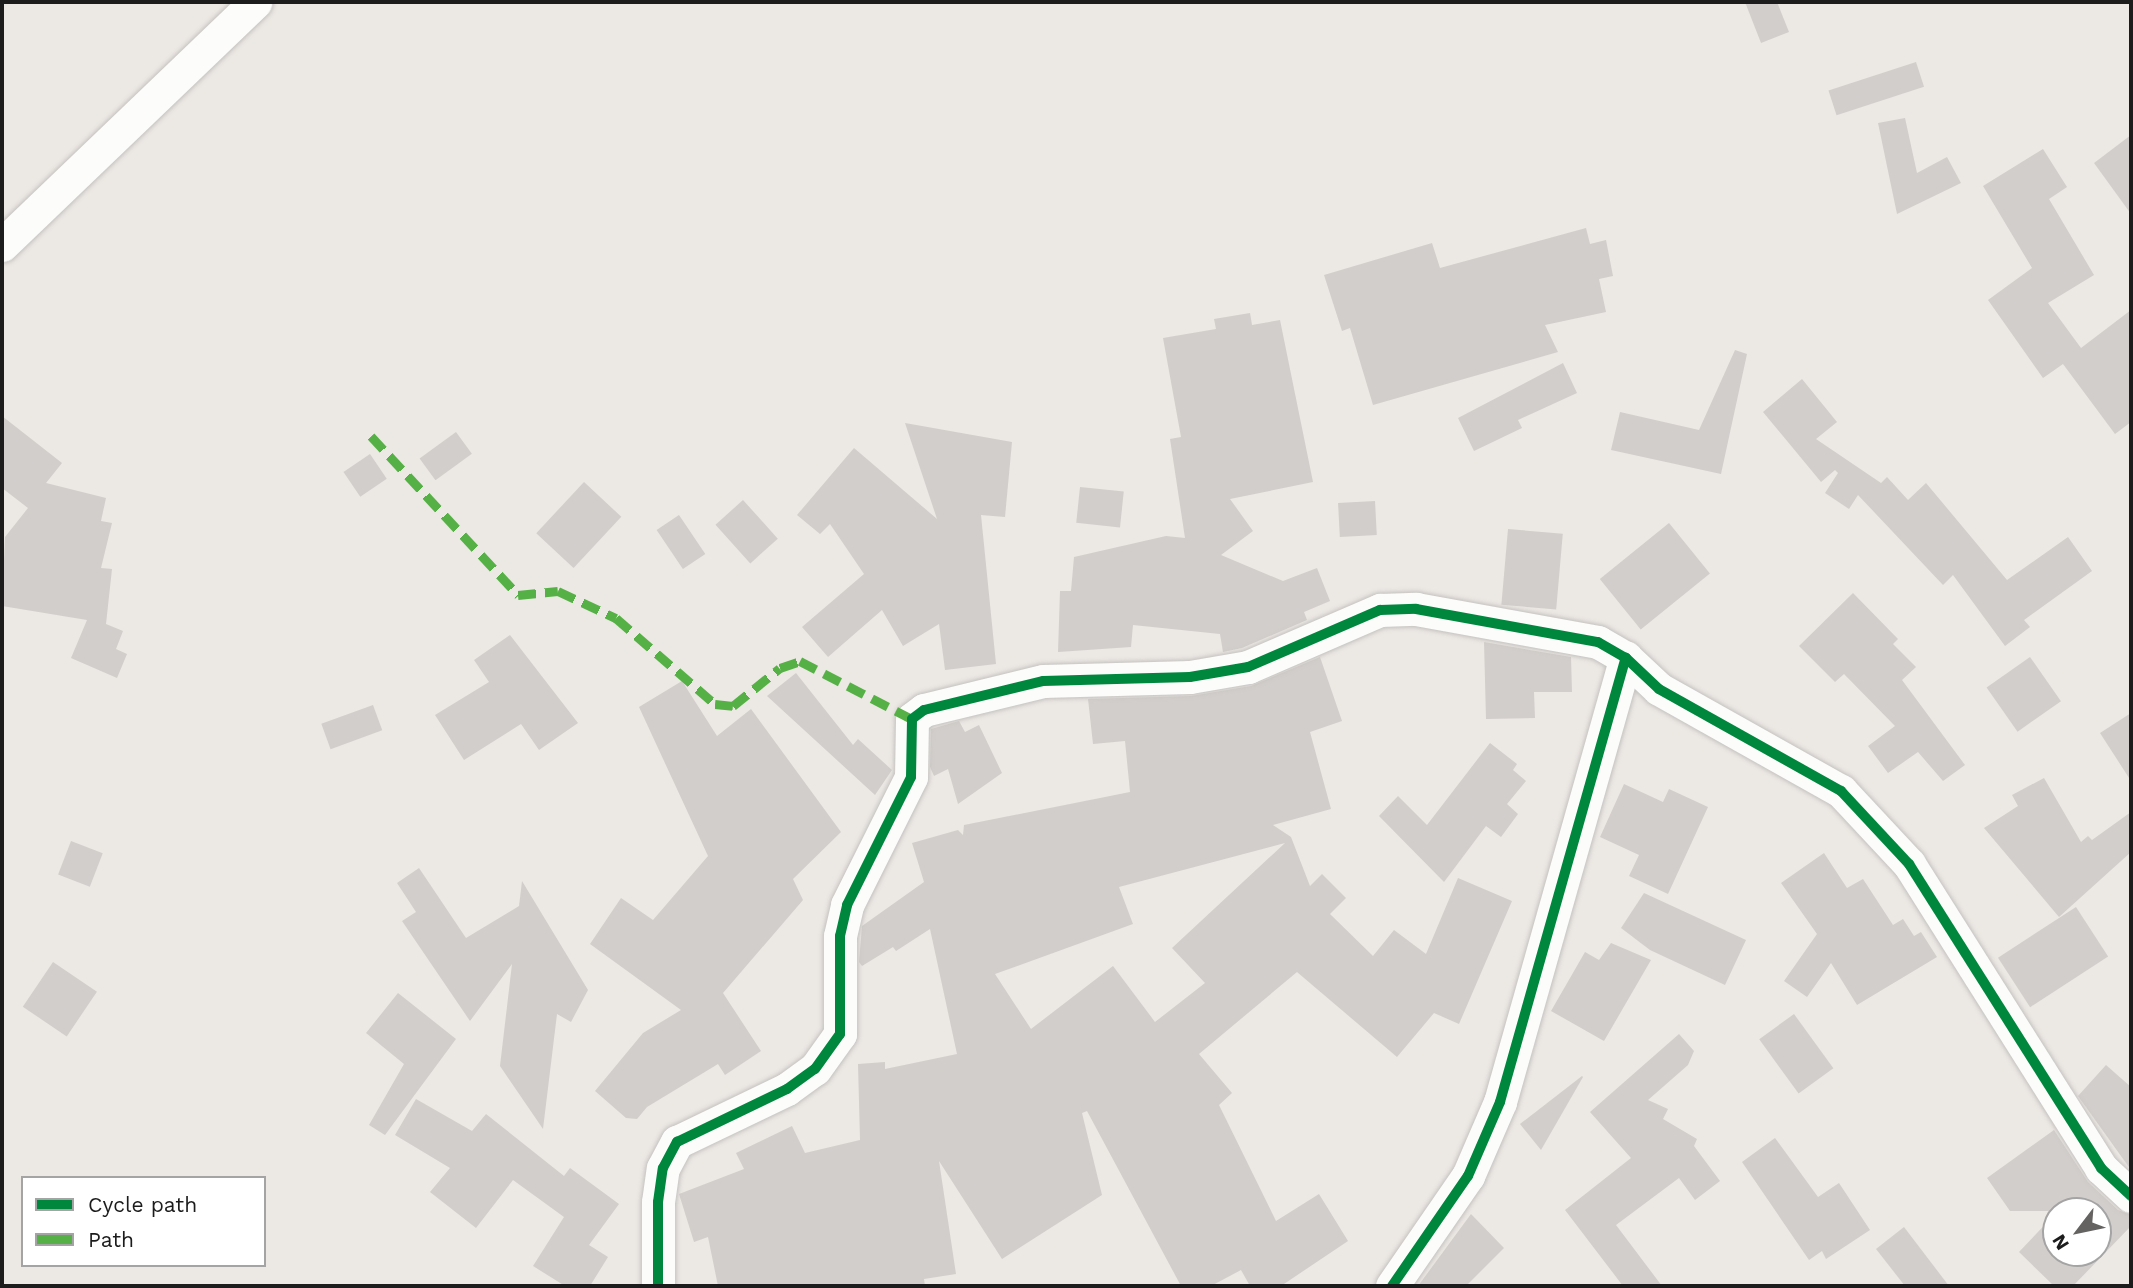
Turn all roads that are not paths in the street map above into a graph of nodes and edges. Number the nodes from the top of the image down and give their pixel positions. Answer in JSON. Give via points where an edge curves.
{"nodes":[{"id":1,"x":255,"y":2,"type":"edge"},
{"id":2,"x":2,"y":245,"type":"edge"},
{"id":3,"x":1626,"y":658,"type":"junction"},
{"id":4,"x":2131,"y":1196,"type":"edge"},
{"id":5,"x":658,"y":1286,"type":"edge"},
{"id":6,"x":1392,"y":1286,"type":"edge"}],
"edges":[{"from":1,"to":2,"type":"street"},
{"from":3,"to":4,"type":"street","via":[[1659,689],[1791,761],[1849,800],[1909,864],[2101,1168]]},
{"from":3,"to":5,"type":"street","via":[[1586,640],[1416,609],[1380,610],[1248,667],[1190,677],[1043,681],[924,710],[912,719],[908,734],[912,766],[902,801],[848,905],[840,936],[840,1034],[815,1069],[787,1089],[677,1142],[663,1168],[658,1202]]},
{"from":3,"to":6,"type":"street","via":[[1500,1102],[1468,1176]]}]}
